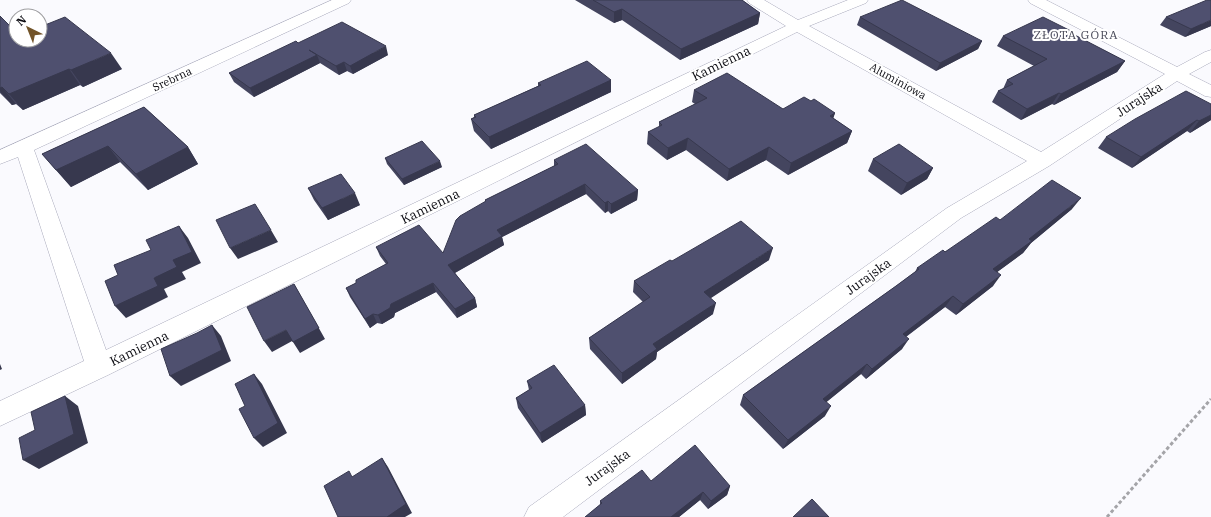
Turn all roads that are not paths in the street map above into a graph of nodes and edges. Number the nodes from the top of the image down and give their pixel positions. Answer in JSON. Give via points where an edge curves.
{"nodes":[{"id":1,"x":344,"y":0,"type":"edge"},
{"id":2,"x":754,"y":0,"type":"edge"},
{"id":3,"x":861,"y":0,"type":"edge"},
{"id":4,"x":1035,"y":0,"type":"edge"},
{"id":5,"x":797,"y":26,"type":"junction"},
{"id":6,"x":1211,"y":55,"type":"edge"},
{"id":7,"x":1177,"y":74,"type":"junction"},
{"id":8,"x":1211,"y":92,"type":"edge"},
{"id":9,"x":24,"y":147,"type":"junction"},
{"id":10,"x":0,"y":158,"type":"edge"},
{"id":11,"x":1042,"y":161,"type":"junction"},
{"id":12,"x":99,"y":367,"type":"junction"},
{"id":13,"x":0,"y":414,"type":"edge"},
{"id":14,"x":538,"y":517,"type":"edge"}],
"edges":[{"from":1,"to":9,"type":"street","name":"Srebrna"},
{"from":2,"to":5,"type":"street","name":"Aluminiowa"},
{"from":3,"to":5,"type":"street","name":"Kamienna"},
{"from":4,"to":7,"type":"street"},
{"from":5,"to":11,"type":"street","name":"Aluminiowa"},
{"from":5,"to":12,"type":"street","name":"Kamienna"},
{"from":6,"to":7,"type":"street","name":"Jurajska"},
{"from":7,"to":8,"type":"street"},
{"from":7,"to":11,"type":"street","name":"Jurajska"},
{"from":9,"to":10,"type":"street","name":"Srebrna"},
{"from":9,"to":12,"type":"street"},
{"from":11,"to":14,"type":"street","name":"Jurajska","via":[[954,213]]},
{"from":12,"to":13,"type":"street","name":"Kamienna"}]}
